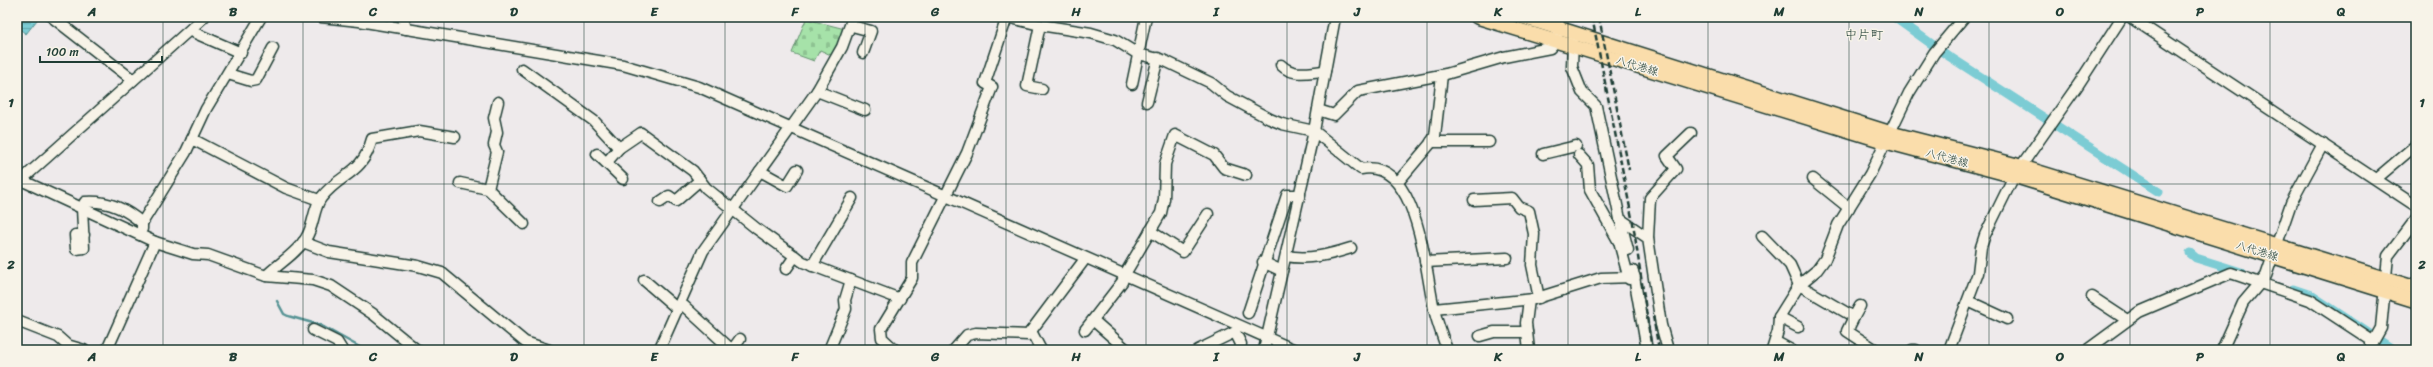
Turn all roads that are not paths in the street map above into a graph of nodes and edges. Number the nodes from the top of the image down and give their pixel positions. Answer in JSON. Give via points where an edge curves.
{"nodes":[{"id":1,"x":52,"y":17,"type":"edge"},
{"id":2,"x":204,"y":17,"type":"edge"},
{"id":3,"x":261,"y":17,"type":"edge"},
{"id":4,"x":321,"y":17,"type":"edge"},
{"id":5,"x":403,"y":17,"type":"edge"},
{"id":6,"x":1007,"y":17,"type":"edge"},
{"id":7,"x":1146,"y":17,"type":"edge"},
{"id":8,"x":1335,"y":17,"type":"edge"},
{"id":9,"x":1478,"y":17,"type":"edge"},
{"id":10,"x":1523,"y":17,"type":"edge"},
{"id":11,"x":1964,"y":17,"type":"edge"},
{"id":12,"x":2122,"y":17,"type":"edge"},
{"id":13,"x":2130,"y":17,"type":"edge"},
{"id":14,"x":852,"y":21,"type":"edge"},
{"id":15,"x":1040,"y":25,"type":"junction"},
{"id":16,"x":192,"y":28,"type":"junction"},
{"id":17,"x":406,"y":29,"type":"junction"},
{"id":18,"x":1558,"y":29,"type":"edge"},
{"id":19,"x":1572,"y":32,"type":"junction"},
{"id":20,"x":1574,"y":46,"type":"junction"},
{"id":21,"x":273,"y":48,"type":"dead end"},
{"id":22,"x":863,"y":52,"type":"dead end"},
{"id":23,"x":240,"y":53,"type":"junction"},
{"id":24,"x":1138,"y":54,"type":"junction"},
{"id":25,"x":1158,"y":58,"type":"junction"},
{"id":26,"x":1281,"y":65,"type":"dead end"},
{"id":27,"x":522,"y":69,"type":"dead end"},
{"id":28,"x":1325,"y":71,"type":"junction"},
{"id":29,"x":228,"y":74,"type":"junction"},
{"id":30,"x":1442,"y":75,"type":"junction"},
{"id":31,"x":132,"y":80,"type":"junction"},
{"id":32,"x":1132,"y":84,"type":"dead end"},
{"id":33,"x":1042,"y":89,"type":"dead end"},
{"id":34,"x":817,"y":90,"type":"junction"},
{"id":35,"x":498,"y":102,"type":"dead end"},
{"id":36,"x":1147,"y":102,"type":"dead end"},
{"id":37,"x":865,"y":110,"type":"dead end"},
{"id":38,"x":1318,"y":110,"type":"junction"},
{"id":39,"x":792,"y":127,"type":"junction"},
{"id":40,"x":1314,"y":131,"type":"junction"},
{"id":41,"x":1691,"y":133,"type":"dead end"},
{"id":42,"x":454,"y":137,"type":"dead end"},
{"id":43,"x":1888,"y":137,"type":"junction"},
{"id":44,"x":192,"y":139,"type":"junction"},
{"id":45,"x":1431,"y":142,"type":"junction"},
{"id":46,"x":1489,"y":142,"type":"dead end"},
{"id":47,"x":2323,"y":144,"type":"junction"},
{"id":48,"x":2416,"y":145,"type":"edge"},
{"id":49,"x":619,"y":148,"type":"junction"},
{"id":50,"x":596,"y":154,"type":"dead end"},
{"id":51,"x":1542,"y":154,"type":"dead end"},
{"id":52,"x":607,"y":162,"type":"junction"},
{"id":53,"x":797,"y":170,"type":"dead end"},
{"id":54,"x":760,"y":171,"type":"junction"},
{"id":55,"x":2017,"y":171,"type":"junction"},
{"id":56,"x":1246,"y":175,"type":"dead end"},
{"id":57,"x":623,"y":178,"type":"dead end"},
{"id":58,"x":2376,"y":179,"type":"junction"},
{"id":59,"x":700,"y":180,"type":"junction"},
{"id":60,"x":1813,"y":180,"type":"dead end"},
{"id":61,"x":19,"y":182,"type":"edge"},
{"id":62,"x":1398,"y":182,"type":"junction"},
{"id":63,"x":460,"y":183,"type":"dead end"},
{"id":64,"x":488,"y":189,"type":"junction"},
{"id":65,"x":944,"y":195,"type":"junction"},
{"id":66,"x":1300,"y":195,"type":"junction"},
{"id":67,"x":852,"y":198,"type":"dead end"},
{"id":68,"x":320,"y":200,"type":"junction"},
{"id":69,"x":1474,"y":200,"type":"dead end"},
{"id":70,"x":660,"y":202,"type":"dead end"},
{"id":71,"x":2416,"y":206,"type":"edge"},
{"id":72,"x":82,"y":208,"type":"junction"},
{"id":73,"x":1849,"y":208,"type":"junction"},
{"id":74,"x":734,"y":209,"type":"junction"},
{"id":75,"x":1208,"y":214,"type":"dead end"},
{"id":76,"x":1620,"y":219,"type":"junction"},
{"id":77,"x":2416,"y":219,"type":"edge"},
{"id":78,"x":142,"y":223,"type":"junction"},
{"id":79,"x":524,"y":224,"type":"dead end"},
{"id":80,"x":1150,"y":231,"type":"junction"},
{"id":81,"x":84,"y":235,"type":"dead end"},
{"id":82,"x":143,"y":236,"type":"junction"},
{"id":83,"x":1762,"y":236,"type":"dead end"},
{"id":84,"x":1648,"y":238,"type":"junction"},
{"id":85,"x":155,"y":242,"type":"junction"},
{"id":86,"x":303,"y":242,"type":"junction"},
{"id":87,"x":1351,"y":248,"type":"dead end"},
{"id":88,"x":2274,"y":251,"type":"junction"},
{"id":89,"x":795,"y":256,"type":"junction"},
{"id":90,"x":1286,"y":256,"type":"junction"},
{"id":91,"x":1508,"y":258,"type":"dead end"},
{"id":92,"x":1085,"y":259,"type":"junction"},
{"id":93,"x":1263,"y":262,"type":"junction"},
{"id":94,"x":1425,"y":262,"type":"junction"},
{"id":95,"x":812,"y":266,"type":"junction"},
{"id":96,"x":786,"y":269,"type":"dead end"},
{"id":97,"x":1282,"y":271,"type":"junction"},
{"id":98,"x":1125,"y":274,"type":"junction"},
{"id":99,"x":266,"y":276,"type":"junction"},
{"id":100,"x":1632,"y":278,"type":"junction"},
{"id":101,"x":644,"y":280,"type":"dead end"},
{"id":102,"x":851,"y":280,"type":"junction"},
{"id":103,"x":2261,"y":280,"type":"junction"},
{"id":104,"x":1798,"y":285,"type":"junction"},
{"id":105,"x":2385,"y":285,"type":"junction"},
{"id":106,"x":2416,"y":288,"type":"edge"},
{"id":107,"x":2092,"y":296,"type":"dead end"},
{"id":108,"x":900,"y":299,"type":"junction"},
{"id":109,"x":1534,"y":299,"type":"junction"},
{"id":110,"x":1968,"y":301,"type":"junction"},
{"id":111,"x":2416,"y":301,"type":"edge"},
{"id":112,"x":678,"y":306,"type":"junction"},
{"id":113,"x":1860,"y":306,"type":"dead end"},
{"id":114,"x":1434,"y":309,"type":"junction"},
{"id":115,"x":1248,"y":313,"type":"dead end"},
{"id":116,"x":1779,"y":317,"type":"junction"},
{"id":117,"x":1854,"y":318,"type":"junction"},
{"id":118,"x":2007,"y":319,"type":"dead end"},
{"id":119,"x":2127,"y":320,"type":"junction"},
{"id":120,"x":17,"y":321,"type":"edge"},
{"id":121,"x":1094,"y":321,"type":"junction"},
{"id":122,"x":1798,"y":327,"type":"dead end"},
{"id":123,"x":313,"y":330,"type":"dead end"},
{"id":124,"x":1085,"y":330,"type":"dead end"},
{"id":125,"x":1031,"y":331,"type":"junction"},
{"id":126,"x":1527,"y":332,"type":"junction"},
{"id":127,"x":1480,"y":336,"type":"dead end"},
{"id":128,"x":1267,"y":337,"type":"junction"},
{"id":129,"x":740,"y":339,"type":"dead end"},
{"id":130,"x":1774,"y":346,"type":"edge"},
{"id":131,"x":2372,"y":346,"type":"edge"},
{"id":132,"x":1669,"y":349,"type":"edge"},
{"id":133,"x":84,"y":350,"type":"edge"},
{"id":134,"x":107,"y":350,"type":"edge"},
{"id":135,"x":342,"y":350,"type":"edge"},
{"id":136,"x":417,"y":350,"type":"edge"},
{"id":137,"x":549,"y":350,"type":"edge"},
{"id":138,"x":660,"y":350,"type":"edge"},
{"id":139,"x":732,"y":350,"type":"edge"},
{"id":140,"x":829,"y":350,"type":"edge"},
{"id":141,"x":895,"y":350,"type":"edge"},
{"id":142,"x":954,"y":350,"type":"edge"},
{"id":143,"x":1041,"y":350,"type":"edge"},
{"id":144,"x":1127,"y":350,"type":"edge"},
{"id":145,"x":1198,"y":350,"type":"edge"},
{"id":146,"x":1240,"y":350,"type":"edge"},
{"id":147,"x":1264,"y":350,"type":"edge"},
{"id":148,"x":1295,"y":350,"type":"edge"},
{"id":149,"x":1447,"y":350,"type":"edge"},
{"id":150,"x":1529,"y":350,"type":"edge"},
{"id":151,"x":1647,"y":350,"type":"edge"},
{"id":152,"x":1791,"y":350,"type":"edge"},
{"id":153,"x":1876,"y":350,"type":"edge"},
{"id":154,"x":1912,"y":350,"type":"edge"},
{"id":155,"x":1916,"y":350,"type":"edge"},
{"id":156,"x":1949,"y":350,"type":"edge"},
{"id":157,"x":2087,"y":350,"type":"edge"},
{"id":158,"x":2222,"y":350,"type":"edge"}],
"edges":[{"from":1,"to":31,"type":"street"},
{"from":2,"to":16,"type":"street"},
{"from":3,"to":23,"type":"street"},
{"from":4,"to":17,"type":"street"},
{"from":5,"to":17,"type":"street"},
{"from":6,"to":15,"type":"street"},
{"from":6,"to":65,"type":"street","via":[[985,82],[992,87],[967,153]]},
{"from":7,"to":24,"type":"street"},
{"from":8,"to":28,"type":"street"},
{"from":9,"to":18,"type":"main road","name":"八代港線"},
{"from":10,"to":18,"type":"main road","name":"八代港線"},
{"from":11,"to":43,"type":"street","via":[[1947,36],[1909,93]]},
{"from":12,"to":55,"type":"street"},
{"from":13,"to":47,"type":"street"},
{"from":14,"to":22,"type":"street","via":[[871,31]]},
{"from":14,"to":34,"type":"street","via":[[842,47]]},
{"from":15,"to":24,"type":"street","via":[[1091,33],[1115,40]]},
{"from":15,"to":33,"type":"street","via":[[1027,86]]},
{"from":16,"to":23,"type":"street","via":[[195,33]]},
{"from":16,"to":31,"type":"street"},
{"from":17,"to":39,"type":"street","via":[[647,70],[699,87]]},
{"from":18,"to":19,"type":"main road","name":"八代港線"},
{"from":18,"to":20,"type":"main road","name":"八代港線"},
{"from":18,"to":30,"type":"street","via":[[1550,48],[1504,57]]},
{"from":19,"to":20,"type":"street"},
{"from":19,"to":43,"type":"main road","name":"八代港線"},
{"from":20,"to":43,"type":"main road","name":"八代港線"},
{"from":20,"to":76,"type":"street","via":[[1572,67],[1582,92],[1596,106]]},
{"from":21,"to":29,"type":"street","via":[[256,80],[251,81]]},
{"from":23,"to":29,"type":"street"},
{"from":24,"to":25,"type":"street"},
{"from":24,"to":32,"type":"street"},
{"from":25,"to":36,"type":"street"},
{"from":25,"to":40,"type":"street","via":[[1211,84],[1227,96],[1270,119]]},
{"from":26,"to":28,"type":"street","via":[[1288,72]]},
{"from":27,"to":49,"type":"street","via":[[594,121]]},
{"from":28,"to":38,"type":"street"},
{"from":29,"to":44,"type":"street","via":[[206,109]]},
{"from":30,"to":38,"type":"street","via":[[1358,91],[1334,115]]},
{"from":30,"to":45,"type":"street","via":[[1439,114]]},
{"from":31,"to":61,"type":"street"},
{"from":34,"to":37,"type":"street"},
{"from":34,"to":39,"type":"street"},
{"from":35,"to":64,"type":"street","via":[[494,118],[497,132],[494,145],[497,152]]},
{"from":38,"to":40,"type":"street"},
{"from":39,"to":54,"type":"street"},
{"from":39,"to":65,"type":"street"},
{"from":40,"to":62,"type":"street","via":[[1361,170],[1373,167]]},
{"from":40,"to":66,"type":"street"},
{"from":41,"to":84,"type":"street","via":[[1667,156],[1676,170],[1650,198]]},
{"from":42,"to":68,"type":"street","via":[[419,131],[372,139],[361,164],[326,192]]},
{"from":43,"to":55,"type":"main road","name":"八代港線"},
{"from":43,"to":73,"type":"street","via":[[1870,174]]},
{"from":44,"to":68,"type":"street","via":[[286,188]]},
{"from":44,"to":78,"type":"street"},
{"from":45,"to":46,"type":"street"},
{"from":45,"to":62,"type":"street"},
{"from":47,"to":58,"type":"street"},
{"from":47,"to":88,"type":"street","via":[[2291,203]]},
{"from":48,"to":58,"type":"street"},
{"from":49,"to":52,"type":"street"},
{"from":49,"to":59,"type":"street","via":[[640,133],[693,171]]},
{"from":50,"to":52,"type":"street"},
{"from":51,"to":100,"type":"street","via":[[1577,151],[1588,165],[1590,190],[1619,242]]},
{"from":52,"to":57,"type":"street"},
{"from":53,"to":54,"type":"street","via":[[787,186]]},
{"from":54,"to":74,"type":"street"},
{"from":55,"to":88,"type":"main road","name":"八代港線"},
{"from":55,"to":110,"type":"street","via":[[1985,235],[1978,273]]},
{"from":56,"to":80,"type":"street","via":[[1224,168],[1214,155],[1175,135],[1165,164],[1161,213]]},
{"from":58,"to":71,"type":"street"},
{"from":59,"to":70,"type":"street","via":[[676,201],[669,196]]},
{"from":59,"to":74,"type":"street","via":[[706,188]]},
{"from":60,"to":73,"type":"street"},
{"from":61,"to":72,"type":"street"},
{"from":62,"to":94,"type":"street","via":[[1414,215]]},
{"from":63,"to":64,"type":"street"},
{"from":64,"to":79,"type":"street"},
{"from":65,"to":92,"type":"street"},
{"from":65,"to":108,"type":"street","via":[[912,263],[912,278]]},
{"from":66,"to":90,"type":"street"},
{"from":66,"to":93,"type":"street","via":[[1287,195]]},
{"from":67,"to":95,"type":"street"},
{"from":68,"to":86,"type":"street","via":[[309,233]]},
{"from":69,"to":109,"type":"street","via":[[1512,198],[1519,207],[1529,211],[1534,234]]},
{"from":72,"to":78,"type":"street","via":[[85,202],[106,203],[130,213]]},
{"from":72,"to":81,"type":"street"},
{"from":72,"to":82,"type":"street"},
{"from":73,"to":104,"type":"street","via":[[1838,225],[1825,259],[1817,270]]},
{"from":74,"to":89,"type":"street"},
{"from":74,"to":112,"type":"street","via":[[703,251]]},
{"from":75,"to":80,"type":"street","via":[[1183,252]]},
{"from":76,"to":84,"type":"street"},
{"from":76,"to":100,"type":"street"},
{"from":77,"to":105,"type":"street","via":[[2388,256]]},
{"from":78,"to":82,"type":"street"},
{"from":80,"to":98,"type":"street"},
{"from":82,"to":85,"type":"street"},
{"from":83,"to":104,"type":"street","via":[[1790,265]]},
{"from":84,"to":132,"type":"street","via":[[1661,325]]},
{"from":85,"to":99,"type":"street","via":[[193,254],[208,255]]},
{"from":85,"to":134,"type":"street"},
{"from":86,"to":99,"type":"street"},
{"from":86,"to":137,"type":"street","via":[[329,252],[418,266],[442,273],[525,342]]},
{"from":87,"to":90,"type":"street","via":[[1302,259]]},
{"from":88,"to":103,"type":"street"},
{"from":88,"to":105,"type":"main road","name":"八代港線"},
{"from":89,"to":95,"type":"street"},
{"from":89,"to":96,"type":"street"},
{"from":90,"to":97,"type":"street"},
{"from":91,"to":94,"type":"street"},
{"from":92,"to":98,"type":"street"},
{"from":92,"to":125,"type":"street"},
{"from":93,"to":97,"type":"street"},
{"from":93,"to":115,"type":"street"},
{"from":94,"to":114,"type":"street"},
{"from":95,"to":102,"type":"street"},
{"from":97,"to":128,"type":"street"},
{"from":98,"to":121,"type":"street"},
{"from":98,"to":128,"type":"street"},
{"from":99,"to":136,"type":"street","via":[[313,280],[331,286],[373,314]]},
{"from":100,"to":109,"type":"street","via":[[1601,278]]},
{"from":100,"to":151,"type":"street"},
{"from":101,"to":112,"type":"street","via":[[674,306]]},
{"from":102,"to":108,"type":"street"},
{"from":102,"to":140,"type":"street","via":[[845,300],[846,309]]},
{"from":103,"to":119,"type":"street","via":[[2231,273],[2139,312]]},
{"from":103,"to":131,"type":"street","via":[[2310,300],[2371,340]]},
{"from":103,"to":158,"type":"street","via":[[2243,303]]},
{"from":104,"to":116,"type":"street"},
{"from":104,"to":117,"type":"street"},
{"from":105,"to":106,"type":"main road","name":"八代港線"},
{"from":105,"to":111,"type":"main road","name":"八代港線"},
{"from":105,"to":131,"type":"street","via":[[2381,328]]},
{"from":107,"to":119,"type":"street"},
{"from":108,"to":141,"type":"street","via":[[881,329],[882,338]]},
{"from":109,"to":114,"type":"street"},
{"from":109,"to":126,"type":"street","via":[[1526,323]]},
{"from":110,"to":118,"type":"street"},
{"from":110,"to":156,"type":"street"},
{"from":112,"to":138,"type":"street"},
{"from":112,"to":139,"type":"street","via":[[684,306]]},
{"from":113,"to":117,"type":"street"},
{"from":114,"to":149,"type":"street"},
{"from":116,"to":122,"type":"street"},
{"from":116,"to":130,"type":"street"},
{"from":117,"to":153,"type":"street","via":[[1847,331]]},
{"from":119,"to":157,"type":"street"},
{"from":120,"to":133,"type":"street","via":[[58,338],[67,345]]},
{"from":121,"to":124,"type":"street"},
{"from":121,"to":144,"type":"street"},
{"from":123,"to":135,"type":"street","via":[[337,342]]},
{"from":125,"to":142,"type":"street","via":[[1028,335],[976,333],[967,336]]},
{"from":125,"to":143,"type":"street"},
{"from":126,"to":127,"type":"street","via":[[1494,332]]},
{"from":126,"to":150,"type":"street"},
{"from":128,"to":147,"type":"street"},
{"from":128,"to":148,"type":"street"},
{"from":129,"to":139,"type":"street"},
{"from":130,"to":152,"type":"street"},
{"from":145,"to":146,"type":"street","via":[[1235,332],[1241,344]]},
{"from":154,"to":155,"type":"street"}]}
